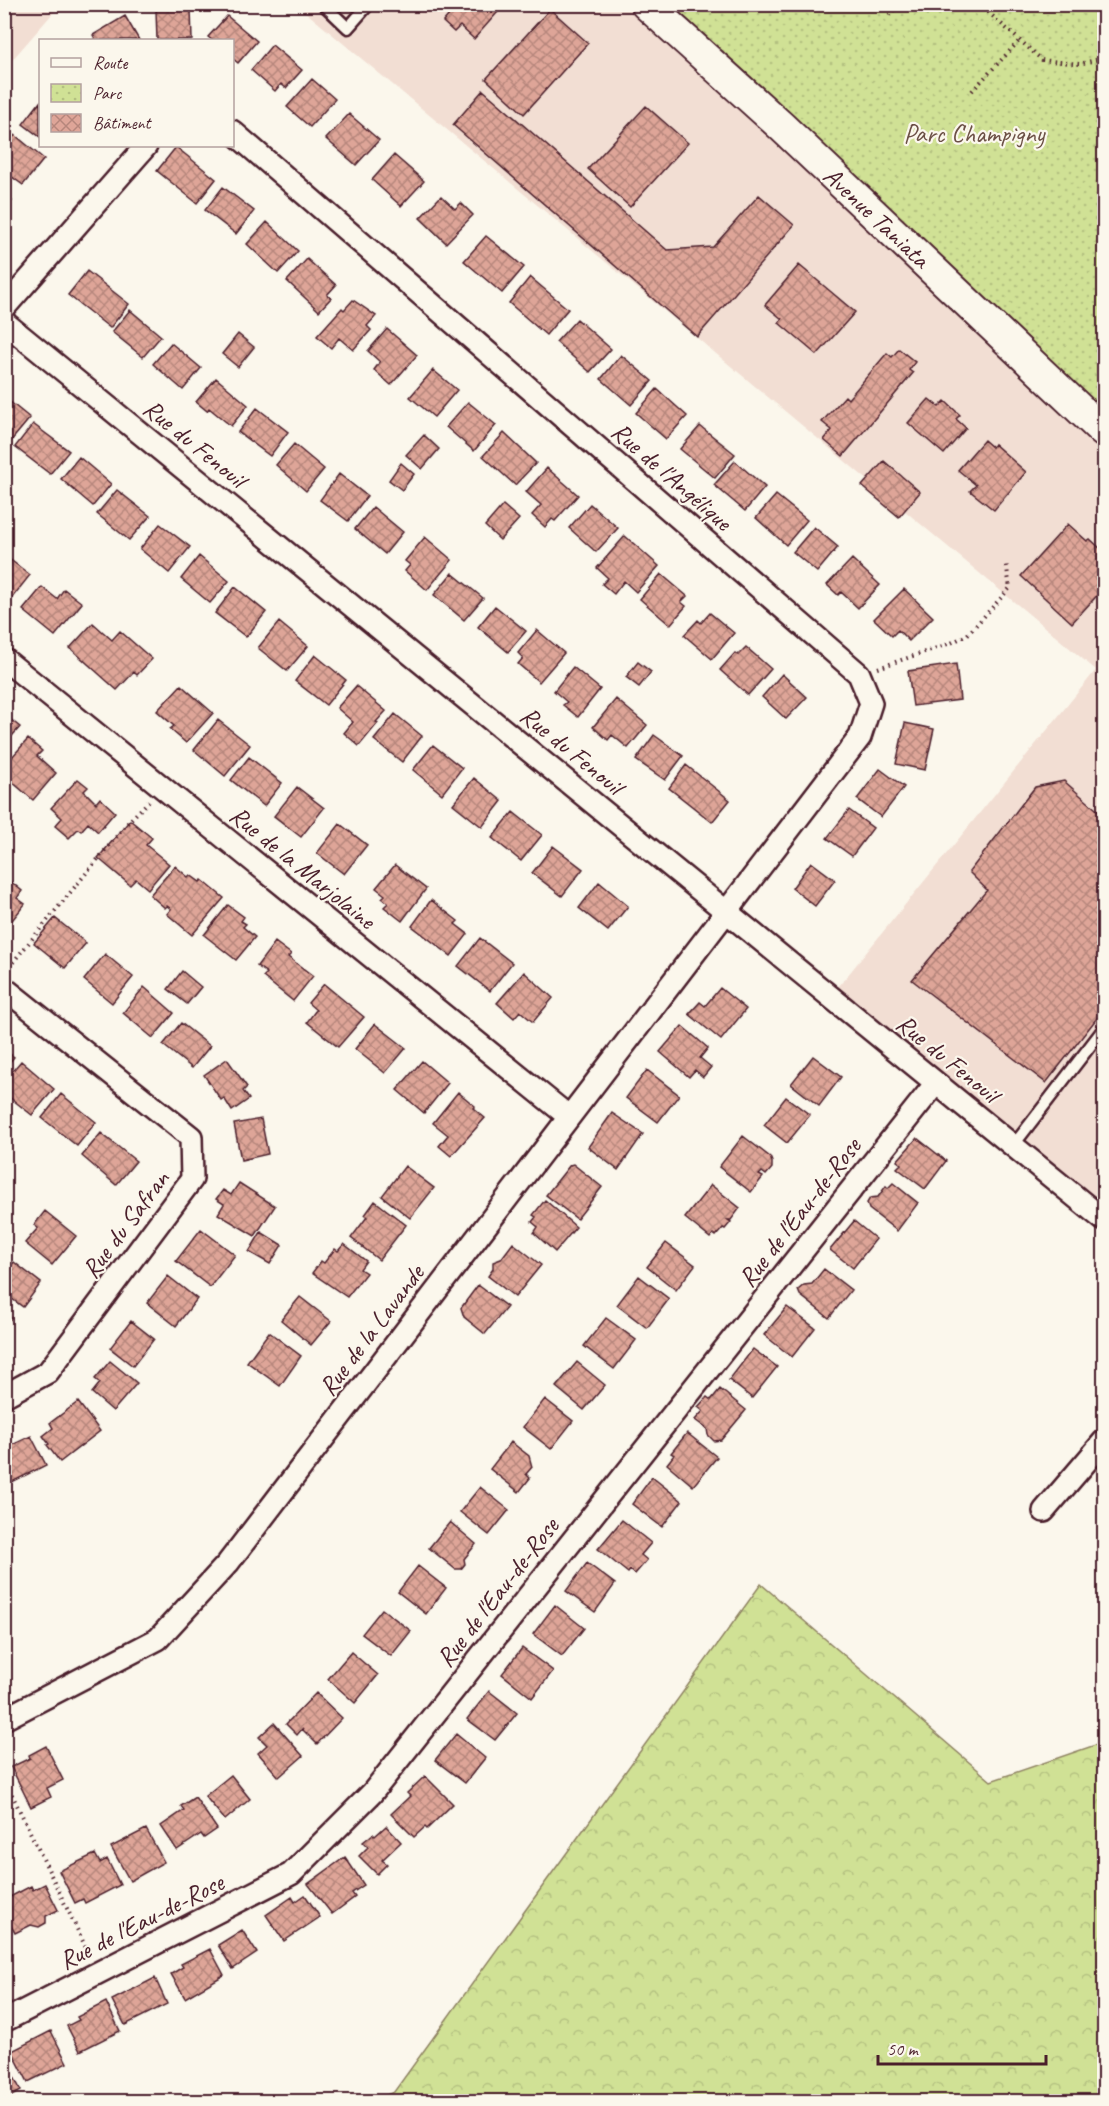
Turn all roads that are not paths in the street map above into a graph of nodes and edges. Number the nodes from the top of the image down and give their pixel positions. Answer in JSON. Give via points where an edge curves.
{"nodes":[{"id":1,"x":323,"y":4,"type":"edge"},
{"id":2,"x":369,"y":4,"type":"edge"},
{"id":3,"x":646,"y":4,"type":"edge"},
{"id":4,"x":234,"y":133,"type":"edge"},
{"id":5,"x":145,"y":147,"type":"edge"},
{"id":6,"x":4,"y":308,"type":"edge"},
{"id":7,"x":4,"y":322,"type":"edge"},
{"id":8,"x":1104,"y":432,"type":"edge"},
{"id":9,"x":4,"y":659,"type":"edge"},
{"id":10,"x":726,"y":911,"type":"junction"},
{"id":11,"x":4,"y":988,"type":"edge"},
{"id":12,"x":1104,"y":1028,"type":"edge"},
{"id":13,"x":936,"y":1083,"type":"junction"},
{"id":14,"x":568,"y":1116,"type":"junction"},
{"id":15,"x":1013,"y":1146,"type":"junction"},
{"id":16,"x":1104,"y":1220,"type":"edge"},
{"id":17,"x":4,"y":1396,"type":"edge"},
{"id":18,"x":1104,"y":1441,"type":"edge"},
{"id":19,"x":1044,"y":1511,"type":"dead end"},
{"id":20,"x":4,"y":1719,"type":"edge"},
{"id":21,"x":4,"y":2021,"type":"edge"}],
"edges":[{"from":1,"to":2,"type":"lane","via":[[348,28]]},
{"from":3,"to":8,"type":"main road","name":"Avenue Taniata","via":[[781,126]]},
{"from":4,"to":10,"type":"street","name":"Rue de l'Angélique","via":[[859,674],[872,703],[860,737]]},
{"from":5,"to":6,"type":"street"},
{"from":7,"to":10,"type":"street","name":"Rue du Fenouil"},
{"from":9,"to":14,"type":"street","name":"Rue de la Marjolaine"},
{"from":10,"to":13,"type":"street","name":"Rue du Fenouil"},
{"from":10,"to":14,"type":"street","name":"Rue de la Lavande"},
{"from":11,"to":17,"type":"street","name":"Rue du Safran","via":[[191,1137],[192,1179],[48,1372]]},
{"from":12,"to":15,"type":"lane"},
{"from":13,"to":15,"type":"street","name":"Rue du Fenouil"},
{"from":13,"to":21,"type":"street","name":"Rue de l'Eau-de-Rose","via":[[372,1793],[291,1874]]},
{"from":14,"to":20,"type":"street","name":"Rue de la Lavande","via":[[228,1563],[166,1630],[158,1638]]},
{"from":15,"to":16,"type":"street","name":"Rue du Fenouil"},
{"from":18,"to":19,"type":"street"}]}
